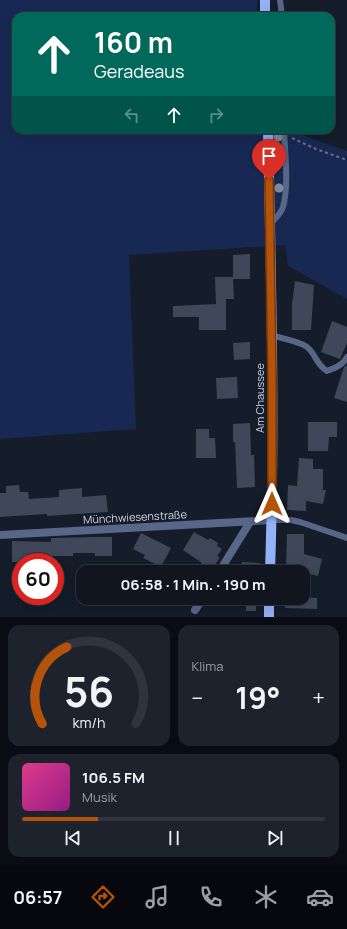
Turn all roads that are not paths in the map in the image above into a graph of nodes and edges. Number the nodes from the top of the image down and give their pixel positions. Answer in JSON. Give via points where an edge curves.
{"nodes":[{"id":1,"x":265,"y":0,"type":"edge"},
{"id":2,"x":280,"y":0,"type":"edge"},
{"id":3,"x":266,"y":12,"type":"edge"},
{"id":4,"x":282,"y":12,"type":"edge"},
{"id":5,"x":268,"y":134,"type":"edge"},
{"id":6,"x":284,"y":134,"type":"edge"},
{"id":7,"x":270,"y":224,"type":"junction"},
{"id":8,"x":272,"y":335,"type":"junction"},
{"id":9,"x":347,"y":357,"type":"edge"},
{"id":10,"x":272,"y":520,"type":"junction"},
{"id":11,"x":250,"y":522,"type":"junction"},
{"id":12,"x":0,"y":535,"type":"edge"},
{"id":13,"x":347,"y":538,"type":"edge"},
{"id":14,"x":223,"y":565,"type":"edge"},
{"id":15,"x":270,"y":565,"type":"edge"},
{"id":16,"x":198,"y":605,"type":"edge"},
{"id":17,"x":269,"y":605,"type":"edge"},
{"id":18,"x":195,"y":610,"type":"dead end"},
{"id":19,"x":269,"y":617,"type":"edge"}],
"edges":[{"from":1,"to":3,"type":"main road"},
{"from":2,"to":4,"type":"lane"},
{"from":5,"to":7,"type":"main road","name":"Am Chaussee"},
{"from":6,"to":7,"type":"lane","via":[[286,190],[283,208]]},
{"from":7,"to":8,"type":"main road","name":"Am Chaussee"},
{"from":8,"to":9,"type":"lane","via":[[306,345],[320,366],[327,370],[336,368],[345,362]]},
{"from":8,"to":10,"type":"main road","name":"Am Chaussee"},
{"from":10,"to":11,"type":"street","name":"Münchwiesenstraße"},
{"from":10,"to":13,"type":"lane","via":[[300,522]]},
{"from":10,"to":15,"type":"main road","name":"Am Chaussee"},
{"from":11,"to":12,"type":"street","name":"Münchwiesenstraße"},
{"from":11,"to":14,"type":"street"},
{"from":16,"to":18,"type":"street"},
{"from":17,"to":19,"type":"main road"}]}
